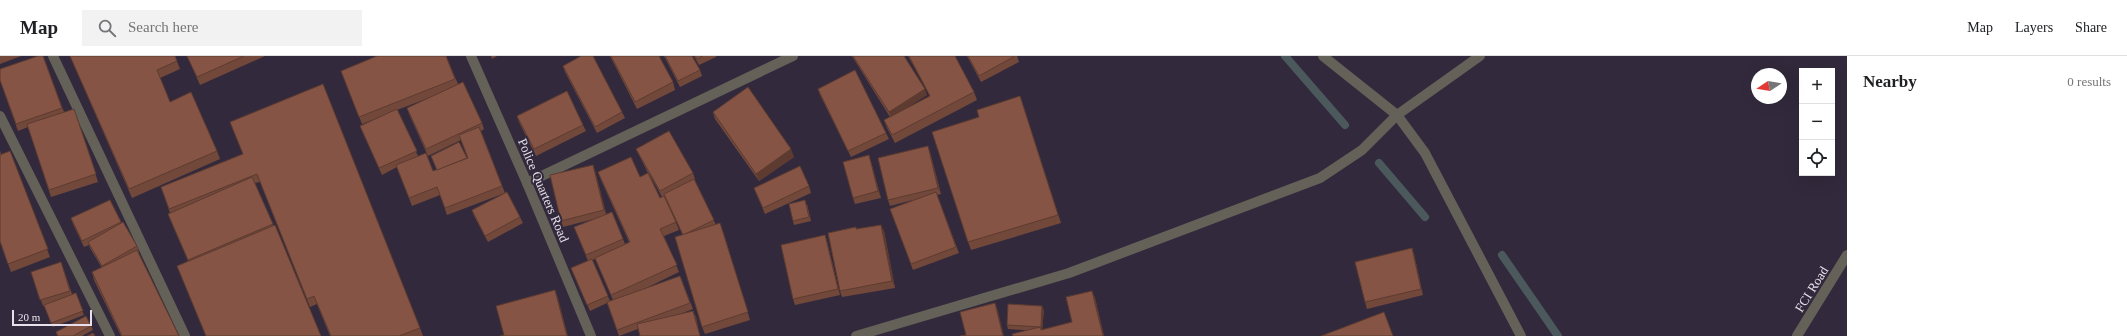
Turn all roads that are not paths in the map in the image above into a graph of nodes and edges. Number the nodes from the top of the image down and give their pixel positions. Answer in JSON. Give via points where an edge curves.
{"nodes":[{"id":1,"x":53,"y":56,"type":"edge"},
{"id":2,"x":470,"y":56,"type":"edge"},
{"id":3,"x":793,"y":56,"type":"edge"},
{"id":4,"x":1323,"y":56,"type":"edge"},
{"id":5,"x":1480,"y":56,"type":"edge"},
{"id":6,"x":1397,"y":115,"type":"junction"},
{"id":7,"x":0,"y":116,"type":"edge"},
{"id":8,"x":527,"y":184,"type":"junction"},
{"id":9,"x":1847,"y":255,"type":"edge"},
{"id":10,"x":110,"y":336,"type":"edge"},
{"id":11,"x":185,"y":336,"type":"edge"},
{"id":12,"x":591,"y":336,"type":"edge"},
{"id":13,"x":856,"y":336,"type":"edge"},
{"id":14,"x":1521,"y":336,"type":"edge"},
{"id":15,"x":1797,"y":336,"type":"edge"}],
"edges":[{"from":1,"to":11,"type":"street"},
{"from":2,"to":8,"type":"street","name":"Police Quarters Road"},
{"from":3,"to":8,"type":"street"},
{"from":4,"to":6,"type":"street"},
{"from":5,"to":6,"type":"street"},
{"from":6,"to":13,"type":"street","via":[[1362,150],[1320,178],[1069,273]]},
{"from":6,"to":14,"type":"street","via":[[1426,153]]},
{"from":7,"to":10,"type":"street"},
{"from":8,"to":12,"type":"street","name":"Police Quarters Road"},
{"from":9,"to":15,"type":"street","name":"FCI Road"}]}
